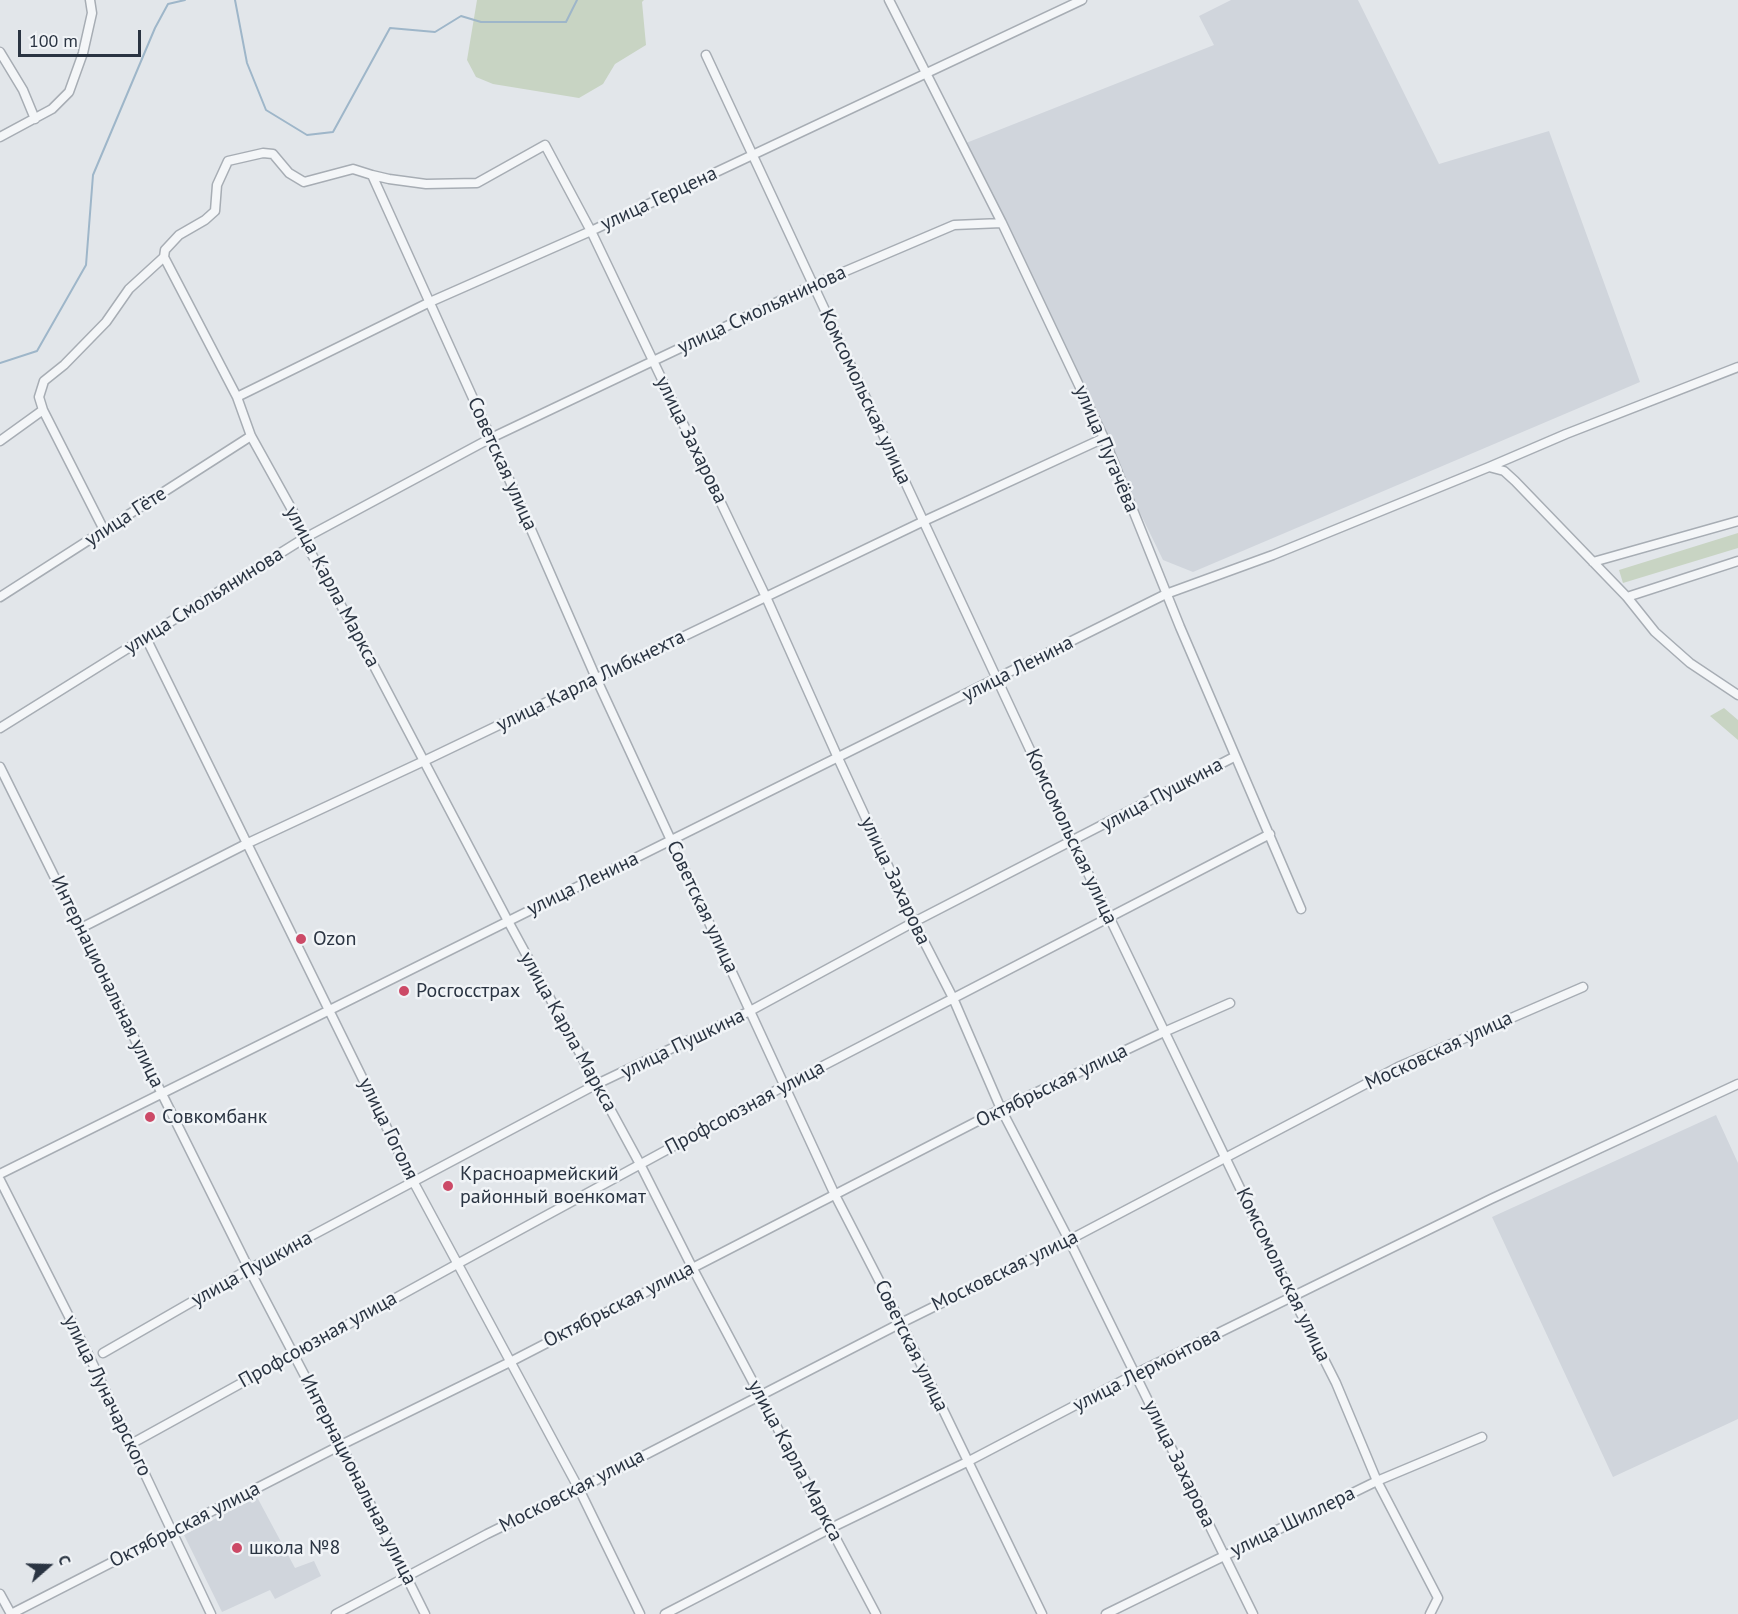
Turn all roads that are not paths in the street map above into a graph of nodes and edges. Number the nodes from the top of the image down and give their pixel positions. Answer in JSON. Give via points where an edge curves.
{"nodes":[{"id":1,"x":90,"y":0,"type":"edge"},
{"id":2,"x":889,"y":0,"type":"edge"},
{"id":3,"x":1082,"y":0,"type":"edge"},
{"id":4,"x":0,"y":52,"type":"edge"},
{"id":5,"x":706,"y":55,"type":"dead end"},
{"id":6,"x":925,"y":74,"type":"junction"},
{"id":7,"x":35,"y":119,"type":"junction"},
{"id":8,"x":0,"y":136,"type":"edge"},
{"id":9,"x":752,"y":156,"type":"junction"},
{"id":10,"x":372,"y":175,"type":"junction"},
{"id":11,"x":1002,"y":223,"type":"junction"},
{"id":12,"x":591,"y":231,"type":"junction"},
{"id":13,"x":164,"y":257,"type":"junction"},
{"id":14,"x":813,"y":285,"type":"junction"},
{"id":15,"x":430,"y":302,"type":"junction"},
{"id":16,"x":652,"y":361,"type":"junction"},
{"id":17,"x":1738,"y":367,"type":"edge"},
{"id":18,"x":237,"y":397,"type":"junction"},
{"id":19,"x":43,"y":410,"type":"junction"},
{"id":20,"x":251,"y":436,"type":"junction"},
{"id":21,"x":491,"y":438,"type":"junction"},
{"id":22,"x":1104,"y":438,"type":"junction"},
{"id":23,"x":0,"y":441,"type":"edge"},
{"id":24,"x":1489,"y":467,"type":"junction"},
{"id":25,"x":924,"y":521,"type":"junction"},
{"id":26,"x":1738,"y":521,"type":"edge"},
{"id":27,"x":104,"y":530,"type":"junction"},
{"id":28,"x":303,"y":539,"type":"junction"},
{"id":29,"x":1738,"y":561,"type":"edge"},
{"id":30,"x":1593,"y":562,"type":"junction"},
{"id":31,"x":1166,"y":594,"type":"junction"},
{"id":32,"x":0,"y":597,"type":"edge"},
{"id":33,"x":766,"y":597,"type":"junction"},
{"id":34,"x":1627,"y":597,"type":"junction"},
{"id":35,"x":146,"y":638,"type":"junction"},
{"id":36,"x":596,"y":678,"type":"junction"},
{"id":37,"x":997,"y":680,"type":"junction"},
{"id":38,"x":1726,"y":686,"type":"junction"},
{"id":39,"x":1738,"y":688,"type":"edge"},
{"id":40,"x":1738,"y":695,"type":"edge"},
{"id":41,"x":0,"y":728,"type":"edge"},
{"id":42,"x":1234,"y":757,"type":"junction"},
{"id":43,"x":838,"y":758,"type":"junction"},
{"id":44,"x":424,"y":761,"type":"junction"},
{"id":45,"x":0,"y":767,"type":"edge"},
{"id":46,"x":1270,"y":834,"type":"junction"},
{"id":47,"x":671,"y":840,"type":"junction"},
{"id":48,"x":1073,"y":842,"type":"junction"},
{"id":49,"x":246,"y":844,"type":"junction"},
{"id":50,"x":1301,"y":909,"type":"dead end"},
{"id":51,"x":1109,"y":916,"type":"junction"},
{"id":52,"x":508,"y":921,"type":"junction"},
{"id":53,"x":914,"y":922,"type":"junction"},
{"id":54,"x":81,"y":928,"type":"junction"},
{"id":55,"x":1583,"y":987,"type":"dead end"},
{"id":56,"x":953,"y":998,"type":"junction"},
{"id":57,"x":1230,"y":1003,"type":"dead end"},
{"id":58,"x":330,"y":1011,"type":"junction"},
{"id":59,"x":750,"y":1011,"type":"junction"},
{"id":60,"x":1164,"y":1032,"type":"junction"},
{"id":61,"x":597,"y":1084,"type":"junction"},
{"id":62,"x":1738,"y":1084,"type":"edge"},
{"id":63,"x":786,"y":1086,"type":"junction"},
{"id":64,"x":161,"y":1093,"type":"junction"},
{"id":65,"x":1001,"y":1109,"type":"junction"},
{"id":66,"x":1226,"y":1158,"type":"junction"},
{"id":67,"x":640,"y":1164,"type":"junction"},
{"id":68,"x":0,"y":1174,"type":"edge"},
{"id":69,"x":0,"y":1180,"type":"edge"},
{"id":70,"x":413,"y":1182,"type":"junction"},
{"id":71,"x":836,"y":1195,"type":"junction"},
{"id":72,"x":1069,"y":1240,"type":"junction"},
{"id":73,"x":459,"y":1263,"type":"junction"},
{"id":74,"x":692,"y":1267,"type":"junction"},
{"id":75,"x":249,"y":1269,"type":"junction"},
{"id":76,"x":1293,"y":1298,"type":"junction"},
{"id":77,"x":901,"y":1323,"type":"junction"},
{"id":78,"x":103,"y":1353,"type":"dead end"},
{"id":79,"x":293,"y":1354,"type":"junction"},
{"id":80,"x":510,"y":1362,"type":"junction"},
{"id":81,"x":1135,"y":1374,"type":"junction"},
{"id":82,"x":760,"y":1396,"type":"junction"},
{"id":83,"x":1482,"y":1437,"type":"dead end"},
{"id":84,"x":131,"y":1444,"type":"junction"},
{"id":85,"x":341,"y":1445,"type":"junction"},
{"id":86,"x":968,"y":1461,"type":"junction"},
{"id":87,"x":1377,"y":1481,"type":"junction"},
{"id":88,"x":579,"y":1488,"type":"junction"},
{"id":89,"x":831,"y":1528,"type":"junction"},
{"id":90,"x":172,"y":1532,"type":"junction"},
{"id":91,"x":1224,"y":1556,"type":"junction"},
{"id":92,"x":407,"y":1577,"type":"junction"},
{"id":93,"x":0,"y":1594,"type":"edge"},
{"id":94,"x":11,"y":1614,"type":"edge"},
{"id":95,"x":211,"y":1614,"type":"edge"},
{"id":96,"x":336,"y":1614,"type":"edge"},
{"id":97,"x":425,"y":1614,"type":"edge"},
{"id":98,"x":640,"y":1614,"type":"edge"},
{"id":99,"x":665,"y":1614,"type":"edge"},
{"id":100,"x":876,"y":1614,"type":"edge"},
{"id":101,"x":1042,"y":1614,"type":"edge"},
{"id":102,"x":1107,"y":1614,"type":"edge"},
{"id":103,"x":1253,"y":1614,"type":"edge"},
{"id":104,"x":1430,"y":1614,"type":"edge"}],
"edges":[{"from":1,"to":7,"type":"street","via":[[92,13],[69,92]]},
{"from":2,"to":6,"type":"street","name":"улица Пугачёва"},
{"from":3,"to":6,"type":"street","name":"улица Герцена"},
{"from":4,"to":7,"type":"street"},
{"from":5,"to":9,"type":"street","name":"Комсомольская улица"},
{"from":6,"to":9,"type":"street","name":"улица Герцена"},
{"from":6,"to":11,"type":"street","name":"улица Пугачёва"},
{"from":7,"to":8,"type":"street"},
{"from":9,"to":12,"type":"street","name":"улица Герцена"},
{"from":9,"to":14,"type":"street","name":"Комсомольская улица"},
{"from":10,"to":12,"type":"street","name":"улица Захарова","via":[[426,184],[477,183],[545,145]]},
{"from":10,"to":13,"type":"street","via":[[353,169],[304,182],[289,173],[273,154],[228,161],[217,185],[215,211],[179,235],[165,250]]},
{"from":10,"to":15,"type":"street","name":"Советская улица"},
{"from":11,"to":14,"type":"street","name":"улица Смольянинова","via":[[954,225]]},
{"from":11,"to":22,"type":"street","name":"улица Пугачёва"},
{"from":12,"to":15,"type":"street","name":"улица Герцена"},
{"from":12,"to":16,"type":"street","name":"улица Захарова"},
{"from":13,"to":18,"type":"street","name":"улица Карла Маркса"},
{"from":13,"to":19,"type":"street","via":[[129,289],[106,321],[64,365],[44,381],[39,397]]},
{"from":14,"to":16,"type":"street","name":"улица Смольянинова"},
{"from":14,"to":25,"type":"street","name":"Комсомольская улица"},
{"from":15,"to":18,"type":"street","name":"улица Герцена"},
{"from":15,"to":21,"type":"street","name":"Советская улица"},
{"from":16,"to":21,"type":"street","name":"улица Смольянинова"},
{"from":16,"to":33,"type":"street","name":"улица Захарова"},
{"from":17,"to":24,"type":"street","name":"улица Ленина"},
{"from":18,"to":20,"type":"street","name":"улица Карла Маркса"},
{"from":19,"to":23,"type":"street"},
{"from":19,"to":27,"type":"street"},
{"from":20,"to":27,"type":"street","name":"улица Гёте"},
{"from":20,"to":28,"type":"street","name":"улица Карла Маркса","via":[[296,517]]},
{"from":21,"to":28,"type":"street","name":"улица Смольянинова"},
{"from":21,"to":36,"type":"street","name":"Советская улица"},
{"from":22,"to":25,"type":"street","name":"улица Карла Либкнехта"},
{"from":22,"to":31,"type":"street","name":"улица Пугачёва"},
{"from":24,"to":30,"type":"street","via":[[1504,471],[1515,481]]},
{"from":24,"to":31,"type":"street","name":"улица Ленина"},
{"from":25,"to":33,"type":"street","name":"улица Карла Либкнехта"},
{"from":25,"to":37,"type":"street","name":"Комсомольская улица"},
{"from":26,"to":30,"type":"street"},
{"from":27,"to":32,"type":"street","name":"улица Гёте"},
{"from":28,"to":35,"type":"street","name":"улица Смольянинова"},
{"from":28,"to":44,"type":"street","name":"улица Карла Маркса"},
{"from":29,"to":34,"type":"street"},
{"from":30,"to":34,"type":"street"},
{"from":31,"to":37,"type":"street","name":"улица Ленина"},
{"from":31,"to":42,"type":"street","name":"улица Пугачёва"},
{"from":33,"to":36,"type":"street","name":"улица Карла Либкнехта"},
{"from":33,"to":43,"type":"street","name":"улица Захарова"},
{"from":34,"to":38,"type":"street","via":[[1655,632],[1690,663]]},
{"from":35,"to":41,"type":"street","name":"улица Смольянинова"},
{"from":35,"to":49,"type":"street","name":"улица Гоголя"},
{"from":36,"to":44,"type":"street","name":"улица Карла Либкнехта"},
{"from":36,"to":47,"type":"street","name":"Советская улица"},
{"from":37,"to":43,"type":"street","name":"улица Ленина"},
{"from":37,"to":48,"type":"street","name":"Комсомольская улица"},
{"from":38,"to":39,"type":"street"},
{"from":38,"to":40,"type":"street"},
{"from":42,"to":46,"type":"street","name":"улица Пугачёва"},
{"from":42,"to":48,"type":"street","name":"улица Пушкина"},
{"from":43,"to":47,"type":"street","name":"улица Ленина"},
{"from":43,"to":53,"type":"street","name":"улица Захарова"},
{"from":44,"to":49,"type":"street","name":"улица Карла Либкнехта"},
{"from":44,"to":52,"type":"street","name":"улица Карла Маркса"},
{"from":45,"to":54,"type":"street","name":"Интернациональная улица"},
{"from":46,"to":50,"type":"street","name":"улица Пугачёва"},
{"from":46,"to":51,"type":"street","name":"Профсоюзная улица"},
{"from":47,"to":52,"type":"street","name":"улица Ленина"},
{"from":47,"to":59,"type":"street","name":"Советская улица"},
{"from":48,"to":51,"type":"street","name":"Комсомольская улица"},
{"from":48,"to":53,"type":"street","name":"улица Пушкина"},
{"from":49,"to":54,"type":"street","name":"улица Карла Либкнехта"},
{"from":49,"to":58,"type":"street","name":"улица Гоголя"},
{"from":51,"to":56,"type":"street","name":"Профсоюзная улица"},
{"from":51,"to":60,"type":"street","name":"Комсомольская улица"},
{"from":52,"to":58,"type":"street","name":"улица Ленина"},
{"from":52,"to":61,"type":"street","name":"улица Карла Маркса"},
{"from":53,"to":56,"type":"street","name":"улица Захарова"},
{"from":53,"to":59,"type":"street","name":"улица Пушкина"},
{"from":54,"to":64,"type":"street","name":"Интернациональная улица"},
{"from":55,"to":66,"type":"street","name":"Московская улица","via":[[1398,1067]]},
{"from":56,"to":63,"type":"street","name":"Профсоюзная улица"},
{"from":56,"to":65,"type":"street","name":"улица Захарова"},
{"from":57,"to":60,"type":"street","name":"Октябрьская улица"},
{"from":58,"to":64,"type":"street","name":"улица Ленина"},
{"from":58,"to":70,"type":"street","name":"улица Гоголя"},
{"from":59,"to":61,"type":"street","name":"улица Пушкина"},
{"from":59,"to":63,"type":"street","name":"Советская улица"},
{"from":60,"to":65,"type":"street","name":"Октябрьская улица"},
{"from":60,"to":66,"type":"street","name":"Комсомольская улица"},
{"from":61,"to":67,"type":"street","name":"улица Карла Маркса"},
{"from":61,"to":70,"type":"street","name":"улица Пушкина"},
{"from":62,"to":76,"type":"street","name":"улица Лермонтова","via":[[1491,1199]]},
{"from":63,"to":67,"type":"street","name":"Профсоюзная улица"},
{"from":63,"to":71,"type":"street","name":"Советская улица"},
{"from":64,"to":68,"type":"street","name":"улица Ленина"},
{"from":64,"to":75,"type":"street","name":"Интернациональная улица"},
{"from":65,"to":71,"type":"street","name":"Октябрьская улица"},
{"from":65,"to":72,"type":"street","name":"улица Захарова"},
{"from":66,"to":72,"type":"street","name":"Московская улица"},
{"from":66,"to":76,"type":"street","name":"Комсомольская улица"},
{"from":67,"to":73,"type":"street","name":"Профсоюзная улица"},
{"from":67,"to":74,"type":"street","name":"улица Карла Маркса"},
{"from":69,"to":84,"type":"street","name":"улица Луначарского"},
{"from":70,"to":73,"type":"street","name":"улица Гоголя"},
{"from":70,"to":75,"type":"street","name":"улица Пушкина"},
{"from":71,"to":74,"type":"street","name":"Октябрьская улица"},
{"from":71,"to":77,"type":"street","name":"Советская улица"},
{"from":72,"to":77,"type":"street","name":"Московская улица"},
{"from":72,"to":81,"type":"street","name":"улица Захарова"},
{"from":73,"to":79,"type":"street","name":"Профсоюзная улица"},
{"from":73,"to":80,"type":"street","name":"улица Гоголя"},
{"from":74,"to":80,"type":"street","name":"Октябрьская улица"},
{"from":74,"to":82,"type":"street","name":"улица Карла Маркса"},
{"from":75,"to":78,"type":"street","name":"улица Пушкина"},
{"from":75,"to":79,"type":"street","name":"Интернациональная улица"},
{"from":76,"to":81,"type":"street","name":"улица Лермонтова"},
{"from":76,"to":87,"type":"street","name":"Комсомольская улица","via":[[1336,1383]]},
{"from":77,"to":82,"type":"street","name":"Московская улица"},
{"from":77,"to":86,"type":"street","name":"Советская улица"},
{"from":79,"to":84,"type":"street","name":"Профсоюзная улица"},
{"from":79,"to":85,"type":"street","name":"Интернациональная улица"},
{"from":80,"to":85,"type":"street","name":"Октябрьская улица"},
{"from":80,"to":88,"type":"street","name":"улица Гоголя"},
{"from":81,"to":86,"type":"street","name":"улица Лермонтова"},
{"from":81,"to":91,"type":"street","name":"улица Захарова"},
{"from":82,"to":88,"type":"street","name":"Московская улица"},
{"from":82,"to":89,"type":"street","name":"улица Карла Маркса"},
{"from":83,"to":87,"type":"street","name":"улица Шиллера"},
{"from":84,"to":90,"type":"street","name":"улица Луначарского"},
{"from":85,"to":90,"type":"street","name":"Октябрьская улица"},
{"from":85,"to":92,"type":"street","name":"Интернациональная улица"},
{"from":86,"to":89,"type":"street","name":"улица Лермонтова"},
{"from":86,"to":101,"type":"street","name":"Советская улица"},
{"from":87,"to":91,"type":"street","name":"улица Шиллера"},
{"from":87,"to":104,"type":"street","name":"Комсомольская улица","via":[[1438,1598]]},
{"from":88,"to":92,"type":"street","name":"Московская улица"},
{"from":88,"to":98,"type":"street","name":"улица Гоголя"},
{"from":89,"to":99,"type":"street","name":"улица Лермонтова"},
{"from":89,"to":100,"type":"street","name":"улица Карла Маркса"},
{"from":90,"to":94,"type":"street","name":"Октябрьская улица"},
{"from":90,"to":95,"type":"street","name":"улица Луначарского"},
{"from":91,"to":102,"type":"street","name":"улица Шиллера"},
{"from":91,"to":103,"type":"street","name":"улица Захарова"},
{"from":92,"to":96,"type":"street","name":"Московская улица"},
{"from":92,"to":97,"type":"street","name":"Интернациональная улица"},
{"from":93,"to":94,"type":"street"}]}
